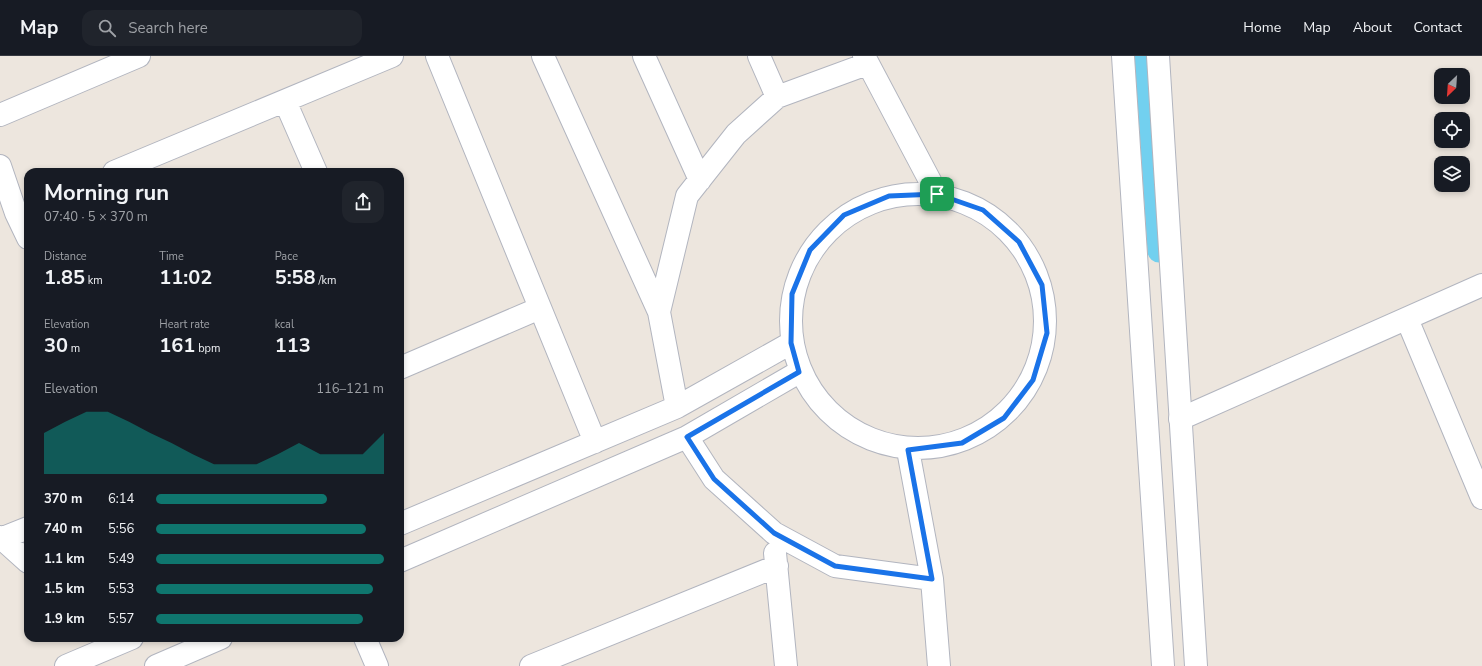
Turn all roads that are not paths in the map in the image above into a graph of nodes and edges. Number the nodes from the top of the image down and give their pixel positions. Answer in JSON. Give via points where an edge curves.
{"nodes":[{"id":1,"x":139,"y":56,"type":"edge"},
{"id":2,"x":392,"y":56,"type":"edge"},
{"id":3,"x":437,"y":56,"type":"edge"},
{"id":4,"x":543,"y":56,"type":"edge"},
{"id":5,"x":644,"y":56,"type":"edge"},
{"id":6,"x":759,"y":56,"type":"edge"},
{"id":7,"x":1123,"y":56,"type":"edge"},
{"id":8,"x":1158,"y":56,"type":"edge"},
{"id":9,"x":866,"y":60,"type":"edge"},
{"id":10,"x":777,"y":97,"type":"junction"},
{"id":11,"x":285,"y":101,"type":"junction"},
{"id":12,"x":0,"y":115,"type":"edge"},
{"id":13,"x":160,"y":163,"type":"edge"},
{"id":14,"x":0,"y":166,"type":"edge"},
{"id":15,"x":134,"y":168,"type":"edge"},
{"id":16,"x":314,"y":168,"type":"edge"},
{"id":17,"x":700,"y":180,"type":"junction"},
{"id":18,"x":937,"y":194,"type":"junction"},
{"id":19,"x":15,"y":214,"type":"edge"},
{"id":20,"x":24,"y":231,"type":"edge"},
{"id":21,"x":1482,"y":285,"type":"edge"},
{"id":22,"x":540,"y":308,"type":"junction"},
{"id":23,"x":659,"y":312,"type":"junction"},
{"id":24,"x":1407,"y":319,"type":"junction"},
{"id":25,"x":791,"y":343,"type":"junction"},
{"id":26,"x":404,"y":365,"type":"edge"},
{"id":27,"x":799,"y":372,"type":"junction"},
{"id":28,"x":677,"y":407,"type":"junction"},
{"id":29,"x":1180,"y":419,"type":"junction"},
{"id":30,"x":687,"y":437,"type":"junction"},
{"id":31,"x":595,"y":442,"type":"junction"},
{"id":32,"x":908,"y":450,"type":"junction"},
{"id":33,"x":1482,"y":498,"type":"edge"},
{"id":34,"x":404,"y":522,"type":"edge"},
{"id":35,"x":24,"y":529,"type":"edge"},
{"id":36,"x":774,"y":533,"type":"junction"},
{"id":37,"x":1,"y":538,"type":"edge"},
{"id":38,"x":24,"y":558,"type":"edge"},
{"id":39,"x":404,"y":558,"type":"edge"},
{"id":40,"x":777,"y":566,"type":"junction"},
{"id":41,"x":932,"y":579,"type":"junction"},
{"id":42,"x":111,"y":642,"type":"edge"},
{"id":43,"x":212,"y":642,"type":"edge"},
{"id":44,"x":367,"y":642,"type":"edge"},
{"id":45,"x":96,"y":645,"type":"edge"},
{"id":46,"x":545,"y":664,"type":"edge"},
{"id":47,"x":66,"y":666,"type":"edge"},
{"id":48,"x":156,"y":666,"type":"edge"},
{"id":49,"x":377,"y":666,"type":"edge"},
{"id":50,"x":786,"y":666,"type":"edge"},
{"id":51,"x":939,"y":666,"type":"edge"},
{"id":52,"x":1163,"y":666,"type":"edge"},
{"id":53,"x":1196,"y":666,"type":"edge"}],
"edges":[{"from":1,"to":12,"type":"street"},
{"from":2,"to":11,"type":"street"},
{"from":3,"to":22,"type":"street"},
{"from":4,"to":23,"type":"street"},
{"from":5,"to":17,"type":"street"},
{"from":6,"to":10,"type":"street"},
{"from":7,"to":52,"type":"street"},
{"from":8,"to":29,"type":"street"},
{"from":9,"to":10,"type":"street"},
{"from":9,"to":18,"type":"street"},
{"from":10,"to":17,"type":"street","via":[[736,134]]},
{"from":11,"to":13,"type":"street"},
{"from":11,"to":16,"type":"street"},
{"from":13,"to":15,"type":"street"},
{"from":14,"to":19,"type":"street"},
{"from":17,"to":23,"type":"street","via":[[687,196]]},
{"from":18,"to":25,"type":"street","via":[[889,196],[844,215],[810,250],[792,294]]},
{"from":18,"to":32,"type":"street","via":[[983,210],[1019,242],[1042,285],[1047,333],[1033,380],[1004,418],[962,443]]},
{"from":19,"to":20,"type":"street"},
{"from":21,"to":24,"type":"street"},
{"from":22,"to":26,"type":"street"},
{"from":22,"to":31,"type":"street"},
{"from":23,"to":28,"type":"street"},
{"from":24,"to":29,"type":"street"},
{"from":24,"to":33,"type":"street"},
{"from":25,"to":27,"type":"street"},
{"from":25,"to":28,"type":"street"},
{"from":27,"to":30,"type":"street"},
{"from":27,"to":32,"type":"street","via":[[826,412],[866,439]]},
{"from":28,"to":31,"type":"street"},
{"from":29,"to":53,"type":"street"},
{"from":30,"to":36,"type":"street","via":[[714,479]]},
{"from":30,"to":39,"type":"street"},
{"from":31,"to":34,"type":"street"},
{"from":32,"to":41,"type":"street"},
{"from":35,"to":37,"type":"street"},
{"from":36,"to":40,"type":"street"},
{"from":36,"to":41,"type":"street","via":[[835,566]]},
{"from":37,"to":38,"type":"street"},
{"from":40,"to":46,"type":"street"},
{"from":40,"to":50,"type":"street"},
{"from":41,"to":51,"type":"street"},
{"from":42,"to":45,"type":"street"},
{"from":43,"to":48,"type":"street"},
{"from":44,"to":49,"type":"street"},
{"from":45,"to":47,"type":"street"}]}
